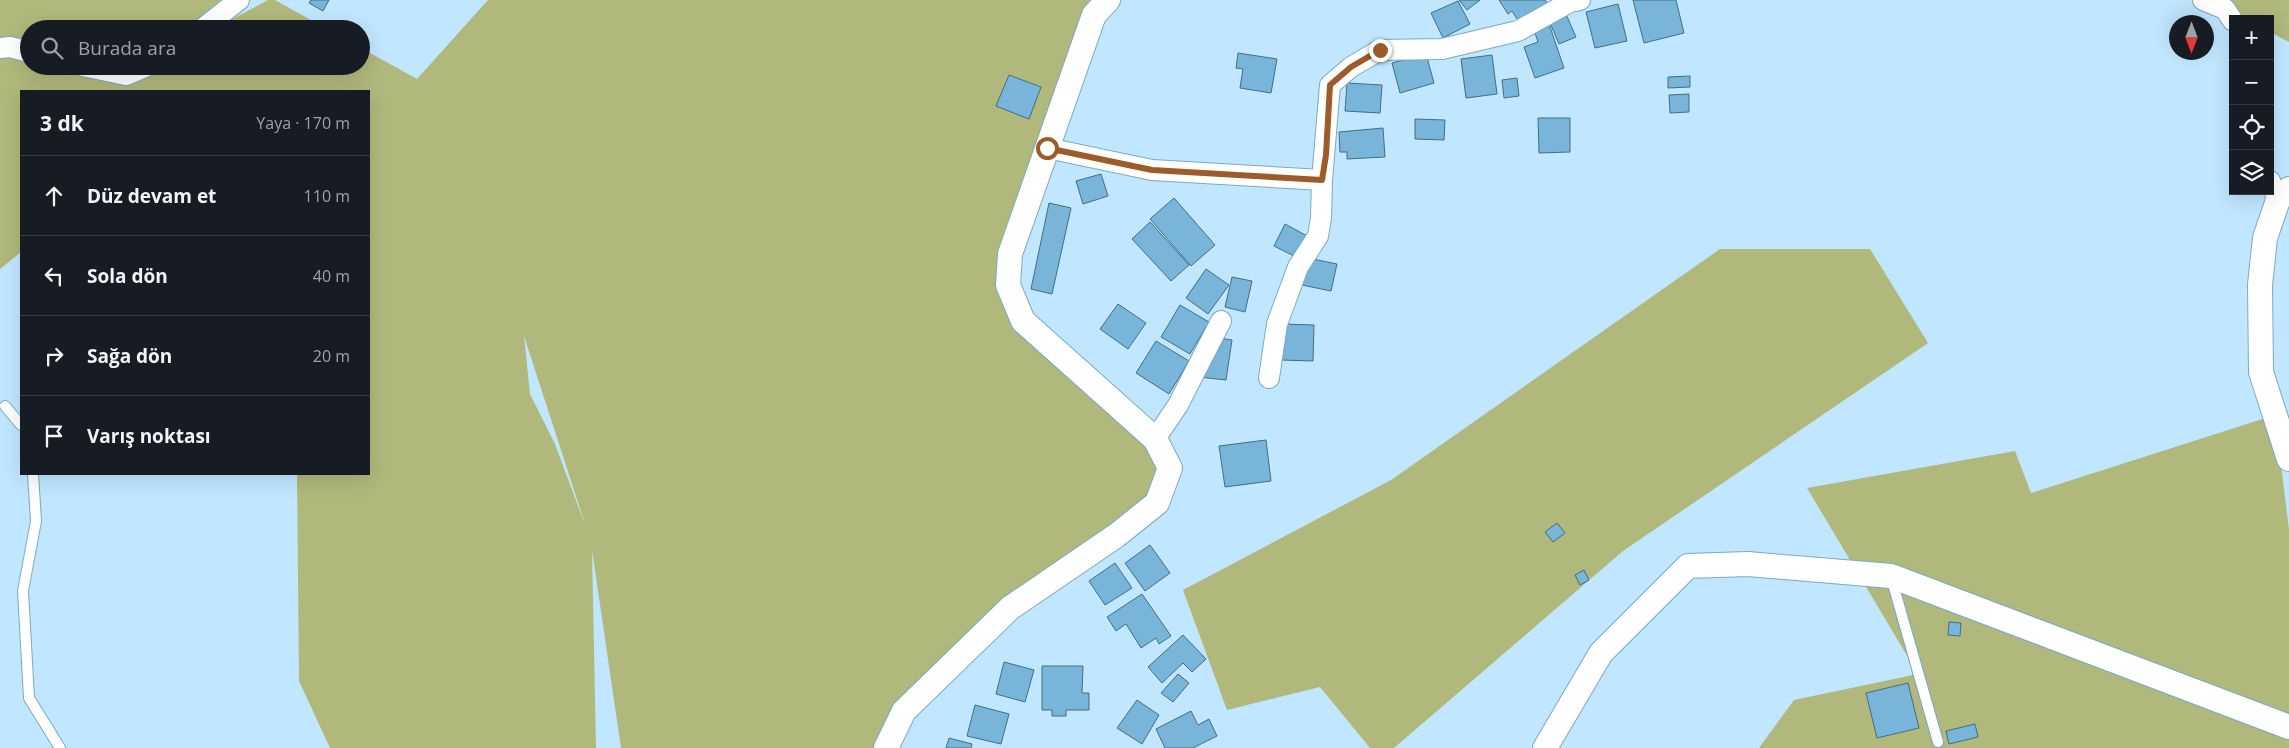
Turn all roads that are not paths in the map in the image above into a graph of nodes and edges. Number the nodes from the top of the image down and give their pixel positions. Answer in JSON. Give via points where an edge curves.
{"nodes":[{"id":1,"x":239,"y":0,"type":"edge"},
{"id":2,"x":1108,"y":0,"type":"edge"},
{"id":3,"x":2203,"y":0,"type":"edge"},
{"id":4,"x":1573,"y":1,"type":"edge"},
{"id":5,"x":2229,"y":15,"type":"edge"},
{"id":6,"x":213,"y":20,"type":"edge"},
{"id":7,"x":0,"y":48,"type":"edge"},
{"id":8,"x":20,"y":49,"type":"edge"},
{"id":9,"x":1047,"y":148,"type":"junction"},
{"id":10,"x":1322,"y":180,"type":"junction"},
{"id":11,"x":2279,"y":190,"type":"edge"},
{"id":12,"x":1221,"y":321,"type":"dead end"},
{"id":13,"x":1269,"y":378,"type":"dead end"},
{"id":14,"x":4,"y":406,"type":"dead end"},
{"id":15,"x":20,"y":424,"type":"edge"},
{"id":16,"x":1155,"y":439,"type":"junction"},
{"id":17,"x":2289,"y":459,"type":"edge"},
{"id":18,"x":33,"y":475,"type":"edge"},
{"id":19,"x":1890,"y":576,"type":"junction"},
{"id":20,"x":2289,"y":727,"type":"edge"},
{"id":21,"x":1938,"y":742,"type":"dead end"},
{"id":22,"x":60,"y":748,"type":"edge"},
{"id":23,"x":886,"y":748,"type":"edge"},
{"id":24,"x":1545,"y":748,"type":"edge"}],
"edges":[{"from":1,"to":6,"type":"street"},
{"from":2,"to":9,"type":"street","via":[[1094,15]]},
{"from":3,"to":5,"type":"street","via":[[2225,9]]},
{"from":4,"to":10,"type":"street","via":[[1518,31],[1442,49],[1380,50],[1351,67],[1330,85]]},
{"from":7,"to":8,"type":"street","via":[[10,46]]},
{"from":9,"to":10,"type":"street","via":[[1152,170]]},
{"from":9,"to":16,"type":"street","via":[[1010,254],[1008,285],[1023,322]]},
{"from":10,"to":13,"type":"street","via":[[1318,236],[1298,267],[1277,324]]},
{"from":11,"to":17,"type":"street","via":[[2265,238],[2260,285],[2261,372]]},
{"from":12,"to":16,"type":"street","via":[[1178,405]]},
{"from":14,"to":15,"type":"lane"},
{"from":16,"to":23,"type":"street","via":[[1170,468],[1157,503],[1117,535],[1010,608],[904,711]]},
{"from":18,"to":22,"type":"lane","via":[[36,521],[22,591],[29,698]]},
{"from":19,"to":20,"type":"street"},
{"from":19,"to":21,"type":"lane"},
{"from":19,"to":24,"type":"street","via":[[1748,564],[1688,566],[1601,653]]}]}
